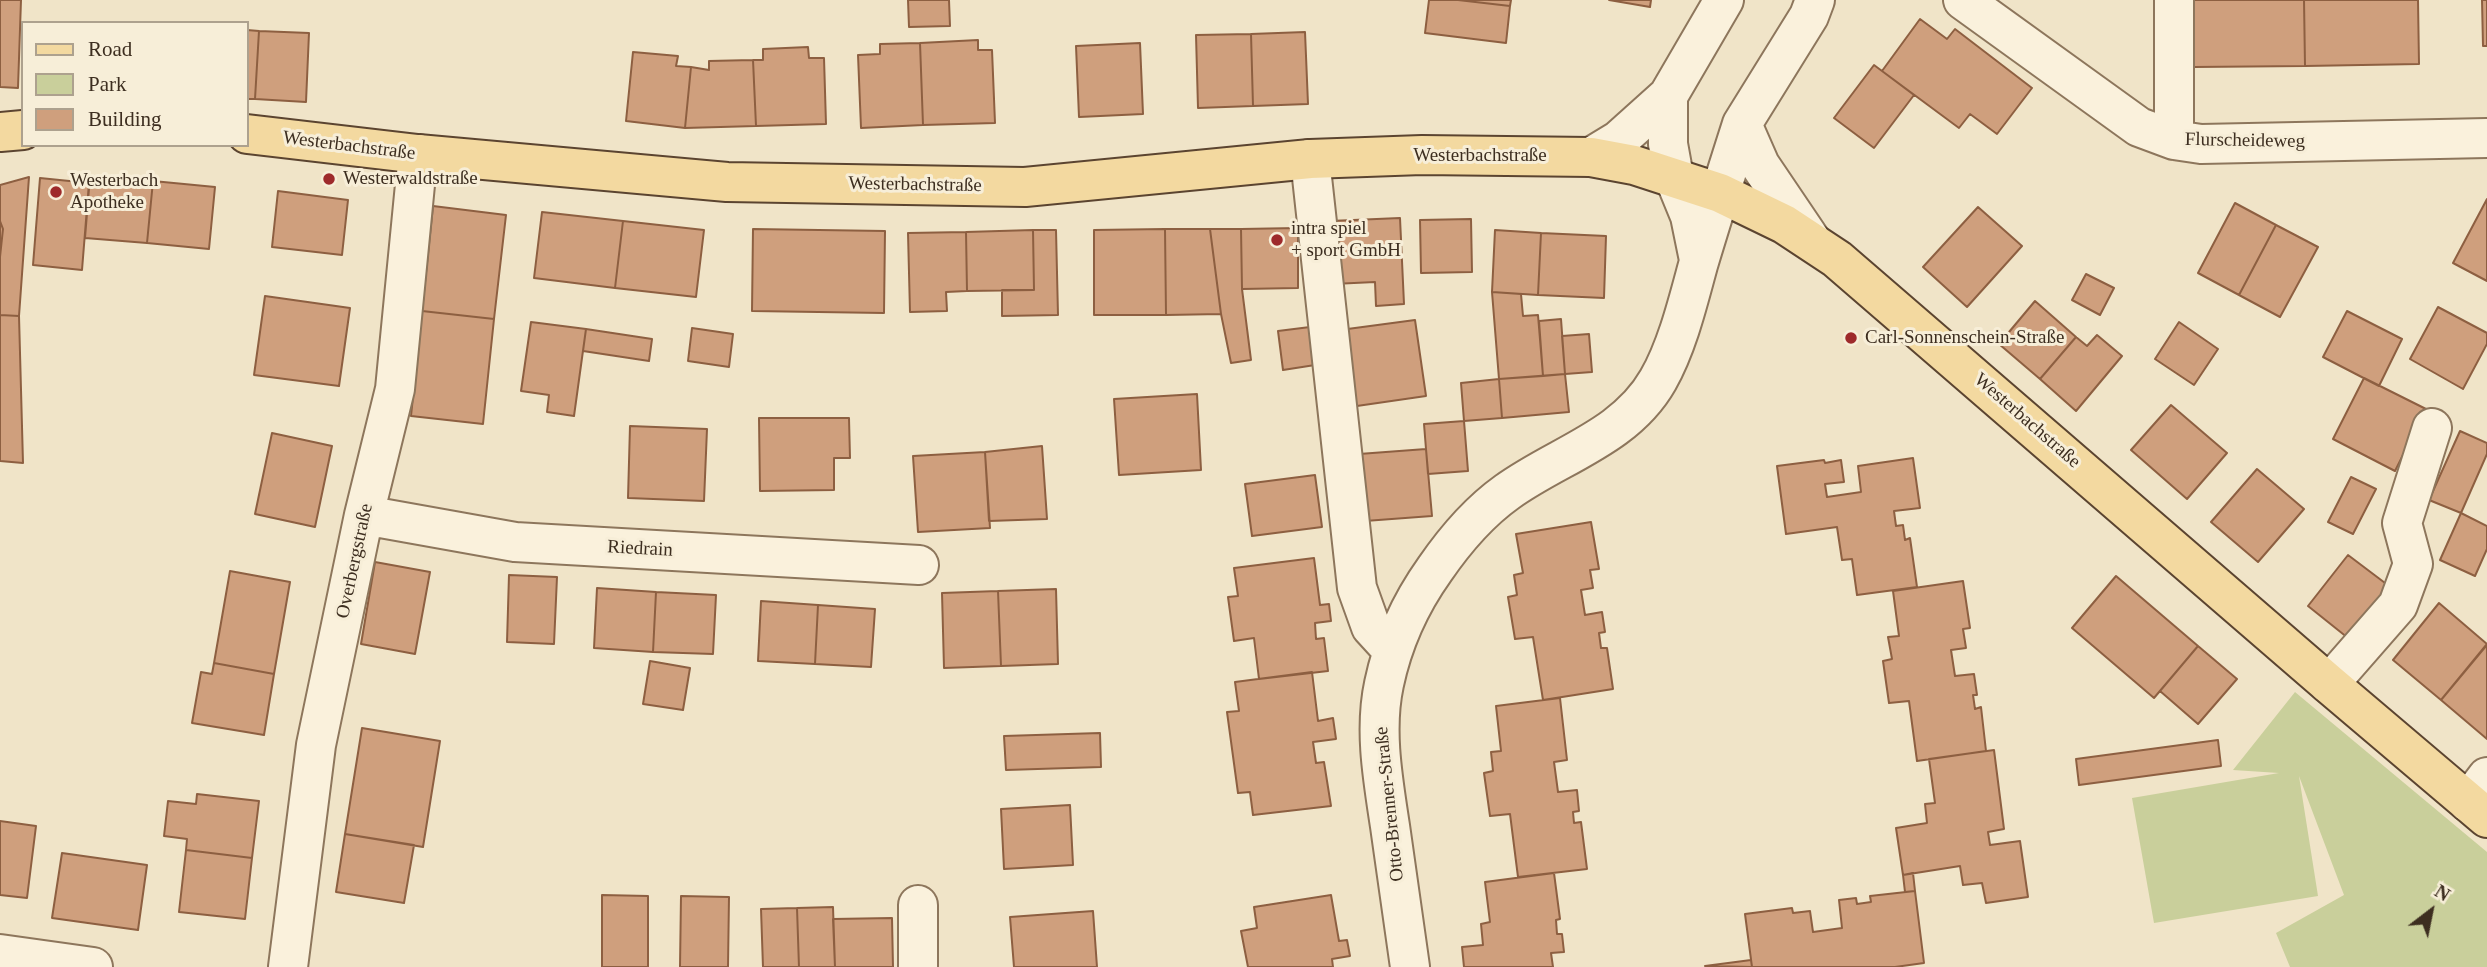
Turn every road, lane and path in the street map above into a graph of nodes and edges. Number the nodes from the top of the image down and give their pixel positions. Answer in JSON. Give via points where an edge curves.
{"nodes":[{"id":1,"x":1724,"y":0,"type":"edge"},
{"id":2,"x":1964,"y":0,"type":"edge"},
{"id":3,"x":2174,"y":0,"type":"edge"},
{"id":4,"x":1821,"y":5,"type":"edge"},
{"id":5,"x":1668,"y":96,"type":"junction"},
{"id":6,"x":1742,"y":124,"type":"junction"},
{"id":7,"x":21,"y":130,"type":"edge"},
{"id":8,"x":0,"y":132,"type":"edge"},
{"id":9,"x":248,"y":134,"type":"edge"},
{"id":10,"x":2487,"y":138,"type":"edge"},
{"id":11,"x":2174,"y":140,"type":"junction"},
{"id":12,"x":418,"y":154,"type":"junction"},
{"id":13,"x":1591,"y":157,"type":"junction"},
{"id":14,"x":1310,"y":159,"type":"junction"},
{"id":15,"x":1674,"y":177,"type":"junction"},
{"id":16,"x":1720,"y":193,"type":"junction"},
{"id":17,"x":1810,"y":239,"type":"junction"},
{"id":18,"x":1699,"y":263,"type":"junction"},
{"id":19,"x":2432,"y":428,"type":"dead end"},
{"id":20,"x":364,"y":515,"type":"junction"},
{"id":21,"x":919,"y":565,"type":"dead end"},
{"id":22,"x":1392,"y":650,"type":"junction"},
{"id":23,"x":2329,"y":684,"type":"junction"},
{"id":24,"x":2481,"y":799,"type":"edge"},
{"id":25,"x":918,"y":905,"type":"dead end"},
{"id":26,"x":0,"y":954,"type":"edge"},
{"id":27,"x":93,"y":967,"type":"edge"},
{"id":28,"x":288,"y":967,"type":"edge"},
{"id":29,"x":918,"y":967,"type":"edge"},
{"id":30,"x":1410,"y":967,"type":"edge"}],
"edges":[{"from":1,"to":5,"type":"street"},
{"from":2,"to":11,"type":"street","name":"Flurscheideweg","via":[[2139,127]]},
{"from":3,"to":11,"type":"street"},
{"from":4,"to":6,"type":"street"},
{"from":5,"to":13,"type":"street","via":[[1619,140]]},
{"from":5,"to":15,"type":"street","via":[[1668,144]]},
{"from":6,"to":15,"type":"street","via":[[1699,164]]},
{"from":6,"to":16,"type":"street"},
{"from":6,"to":17,"type":"street","via":[[1760,164]]},
{"from":7,"to":8,"type":"main road"},
{"from":9,"to":12,"type":"main road","name":"Westerbachstraße"},
{"from":10,"to":11,"type":"street","name":"Flurscheideweg","via":[[2201,144]]},
{"from":12,"to":14,"type":"main road","name":"Westerbachstraße","via":[[727,182],[1024,187]]},
{"from":12,"to":20,"type":"street","name":"Overbergstraße","via":[[395,389]]},
{"from":13,"to":14,"type":"main road","name":"Westerbachstraße"},
{"from":13,"to":15,"type":"main road","name":"Westerbachstraße"},
{"from":14,"to":22,"type":"street","via":[[1357,588],[1371,627]]},
{"from":15,"to":16,"type":"main road","name":"Westerbachstraße"},
{"from":15,"to":18,"type":"street","name":"Otto-Brenner-Straße","via":[[1690,216]]},
{"from":16,"to":17,"type":"main road","name":"Westerbachstraße"},
{"from":16,"to":18,"type":"street","name":"Otto-Brenner-Straße"},
{"from":17,"to":23,"type":"main road","name":"Westerbachstraße"},
{"from":18,"to":22,"type":"street","name":"Otto-Brenner-Straße","via":[[1669,357],[1642,402],[1596,442],[1507,492],[1478,517],[1424,583]]},
{"from":19,"to":23,"type":"street","via":[[2402,523],[2413,564],[2398,605]]},
{"from":20,"to":21,"type":"street","name":"Riedrain","via":[[515,542]]},
{"from":20,"to":28,"type":"street","name":"Overbergstraße","via":[[316,745]]},
{"from":22,"to":30,"type":"street","name":"Otto-Brenner-Straße","via":[[1383,686],[1380,737]]},
{"from":23,"to":24,"type":"main road","name":"Westerbachstraße"},
{"from":25,"to":29,"type":"street"},
{"from":26,"to":27,"type":"street"}]}
